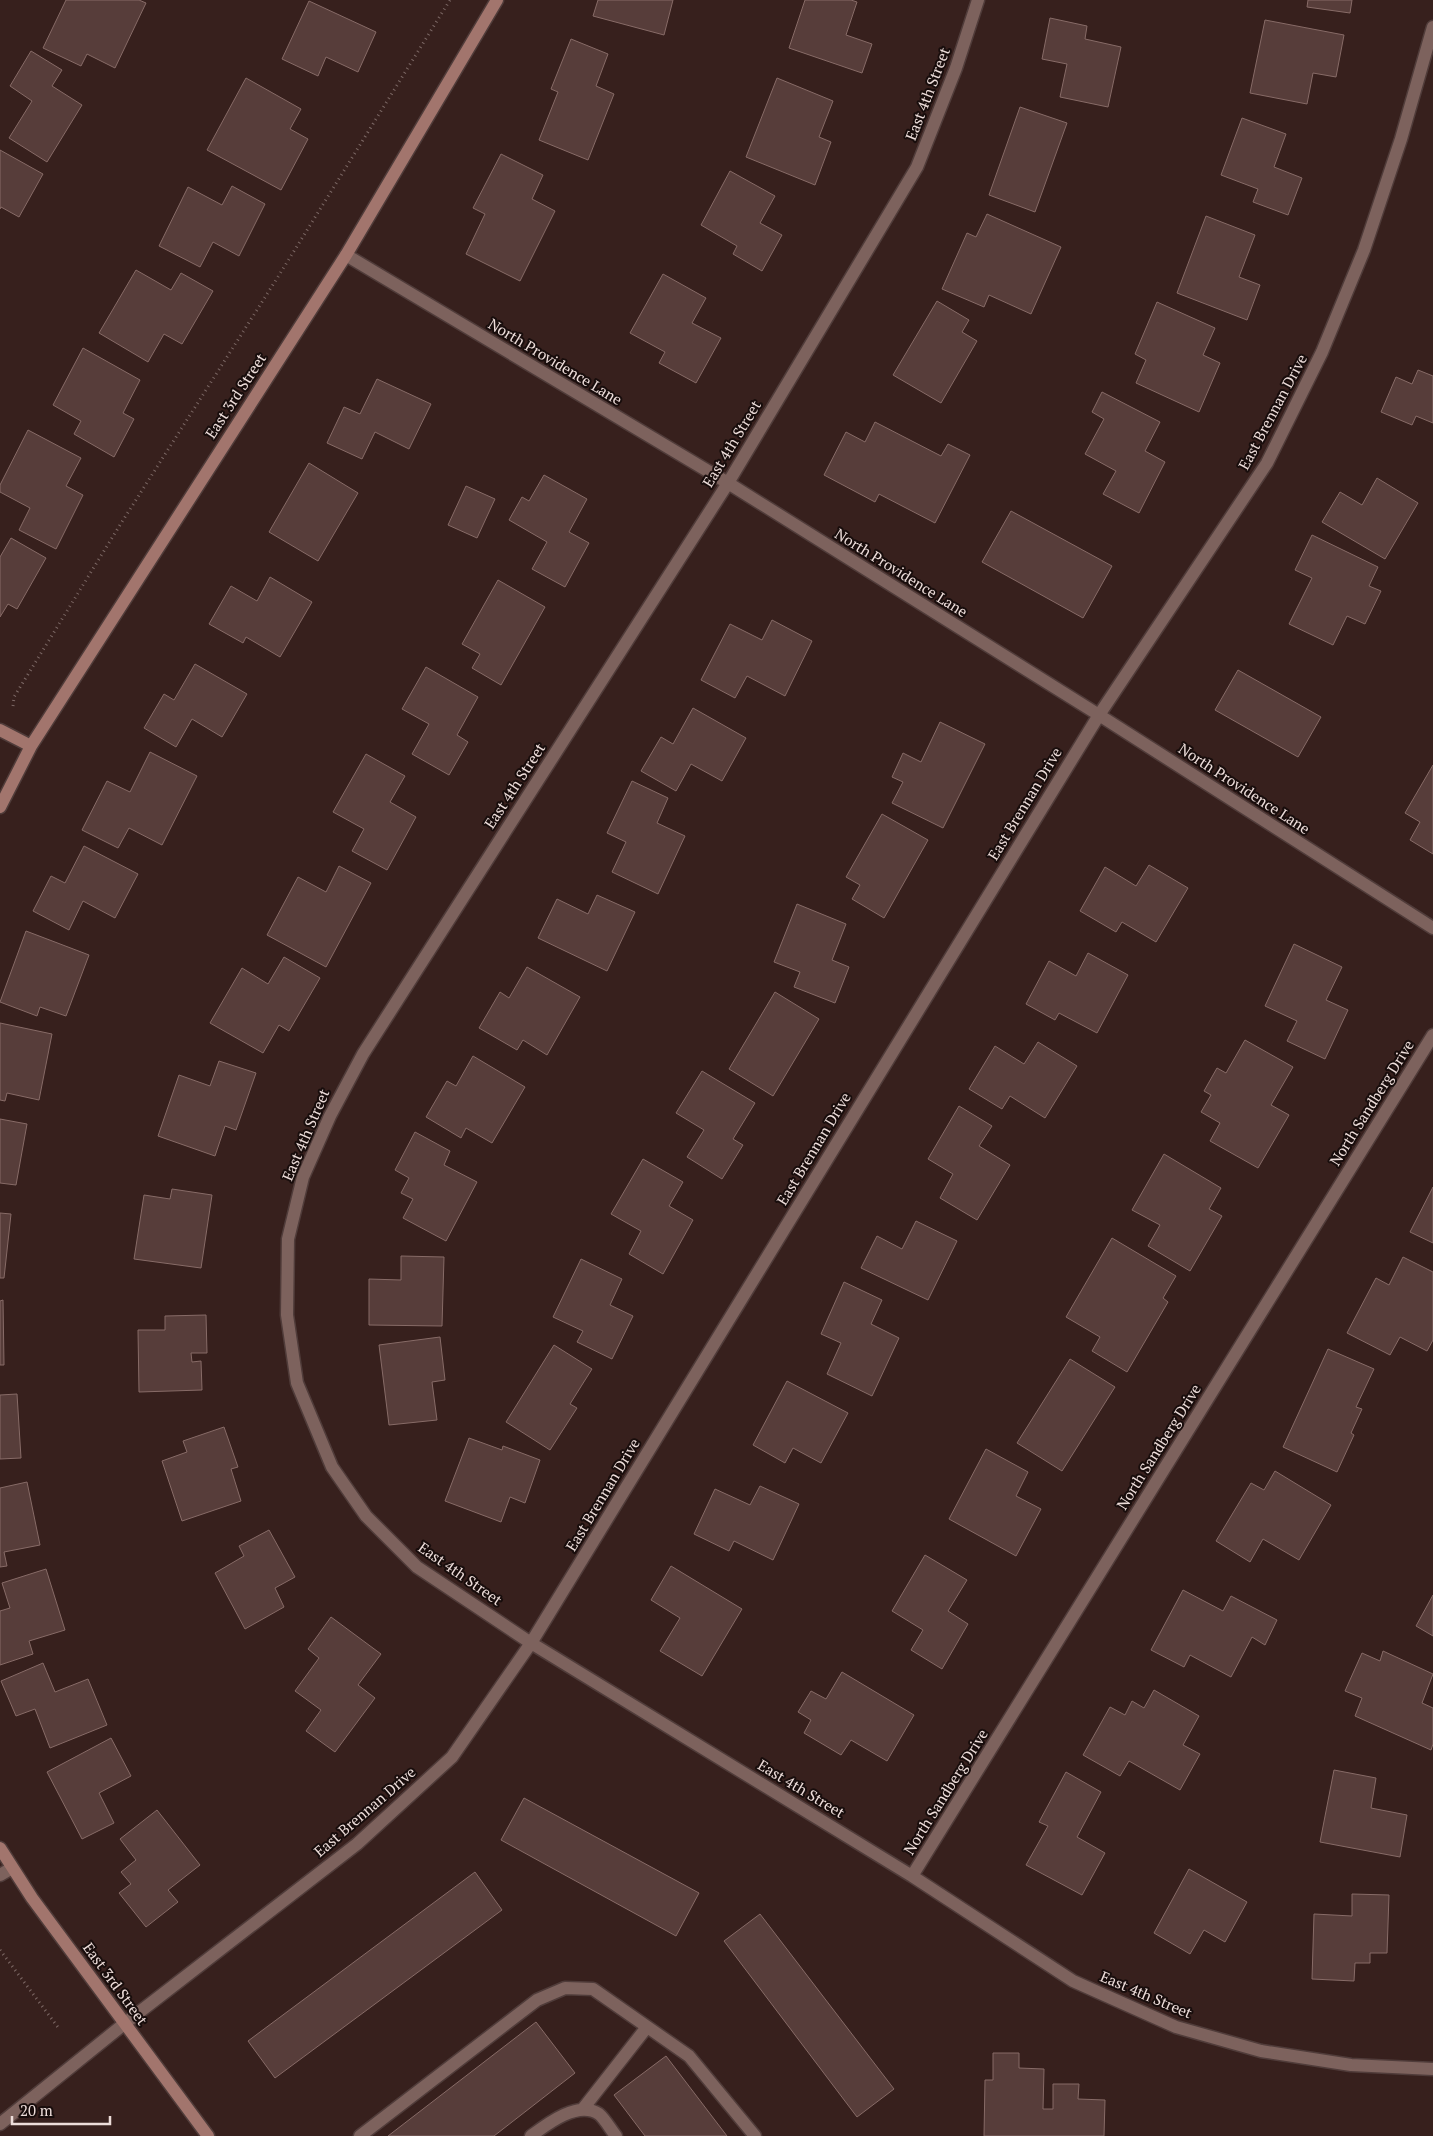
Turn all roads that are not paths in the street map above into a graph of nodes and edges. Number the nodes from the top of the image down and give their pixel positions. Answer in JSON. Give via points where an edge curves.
{"nodes":[{"id":1,"x":497,"y":0,"type":"edge"},
{"id":2,"x":978,"y":0,"type":"edge"},
{"id":3,"x":1433,"y":27,"type":"edge"},
{"id":4,"x":346,"y":256,"type":"junction"},
{"id":5,"x":728,"y":483,"type":"junction"},
{"id":6,"x":1099,"y":715,"type":"junction"},
{"id":7,"x":0,"y":730,"type":"edge"},
{"id":8,"x":31,"y":746,"type":"junction"},
{"id":9,"x":0,"y":808,"type":"edge"},
{"id":10,"x":1433,"y":928,"type":"edge"},
{"id":11,"x":1433,"y":1036,"type":"edge"},
{"id":12,"x":531,"y":1643,"type":"junction"},
{"id":13,"x":0,"y":1848,"type":"edge"},
{"id":14,"x":12,"y":1868,"type":"junction"},
{"id":15,"x":0,"y":1875,"type":"edge"},
{"id":16,"x":912,"y":1876,"type":"junction"},
{"id":17,"x":124,"y":2024,"type":"junction"},
{"id":18,"x":647,"y":2027,"type":"junction"},
{"id":19,"x":1433,"y":2068,"type":"edge"},
{"id":20,"x":582,"y":2110,"type":"junction"},
{"id":21,"x":0,"y":2124,"type":"edge"},
{"id":22,"x":208,"y":2136,"type":"edge"},
{"id":23,"x":360,"y":2136,"type":"edge"},
{"id":24,"x":531,"y":2136,"type":"edge"},
{"id":25,"x":616,"y":2136,"type":"edge"},
{"id":26,"x":754,"y":2136,"type":"edge"}],
"edges":[{"from":1,"to":4,"type":"street","name":"East 3rd Street"},
{"from":2,"to":5,"type":"street","name":"East 4th Street","via":[[956,68],[917,167]]},
{"from":3,"to":6,"type":"street","name":"East Brennan Drive","via":[[1364,250],[1318,361],[1267,463]]},
{"from":4,"to":5,"type":"street","name":"North Providence Lane"},
{"from":4,"to":8,"type":"street","name":"East 3rd Street"},
{"from":5,"to":6,"type":"street","name":"North Providence Lane"},
{"from":5,"to":12,"type":"street","name":"East 4th Street","via":[[363,1054],[303,1177],[288,1239],[287,1316],[297,1383],[332,1467],[366,1516],[417,1567]]},
{"from":6,"to":10,"type":"street","name":"North Providence Lane"},
{"from":6,"to":12,"type":"street","name":"East Brennan Drive"},
{"from":7,"to":8,"type":"street"},
{"from":8,"to":9,"type":"street","name":"East 3rd Street"},
{"from":11,"to":16,"type":"street","name":"North Sandberg Drive"},
{"from":12,"to":16,"type":"street","name":"East 4th Street"},
{"from":12,"to":17,"type":"street","name":"East Brennan Drive","via":[[452,1757],[357,1844]]},
{"from":13,"to":14,"type":"street","name":"East 3rd Street"},
{"from":14,"to":15,"type":"street"},
{"from":14,"to":17,"type":"street","name":"East 3rd Street"},
{"from":16,"to":19,"type":"street","name":"East 4th Street","via":[[1073,1981],[1176,2027],[1260,2052],[1351,2065]]},
{"from":17,"to":21,"type":"street","name":"East Brennan Drive"},
{"from":17,"to":22,"type":"street","name":"East 3rd Street"},
{"from":18,"to":20,"type":"street"},
{"from":18,"to":23,"type":"street","via":[[594,1989],[565,1988],[537,2000]]},
{"from":18,"to":26,"type":"street","via":[[688,2056]]},
{"from":20,"to":24,"type":"street","via":[[553,2118]]},
{"from":20,"to":25,"type":"street","via":[[598,2114]]}]}
